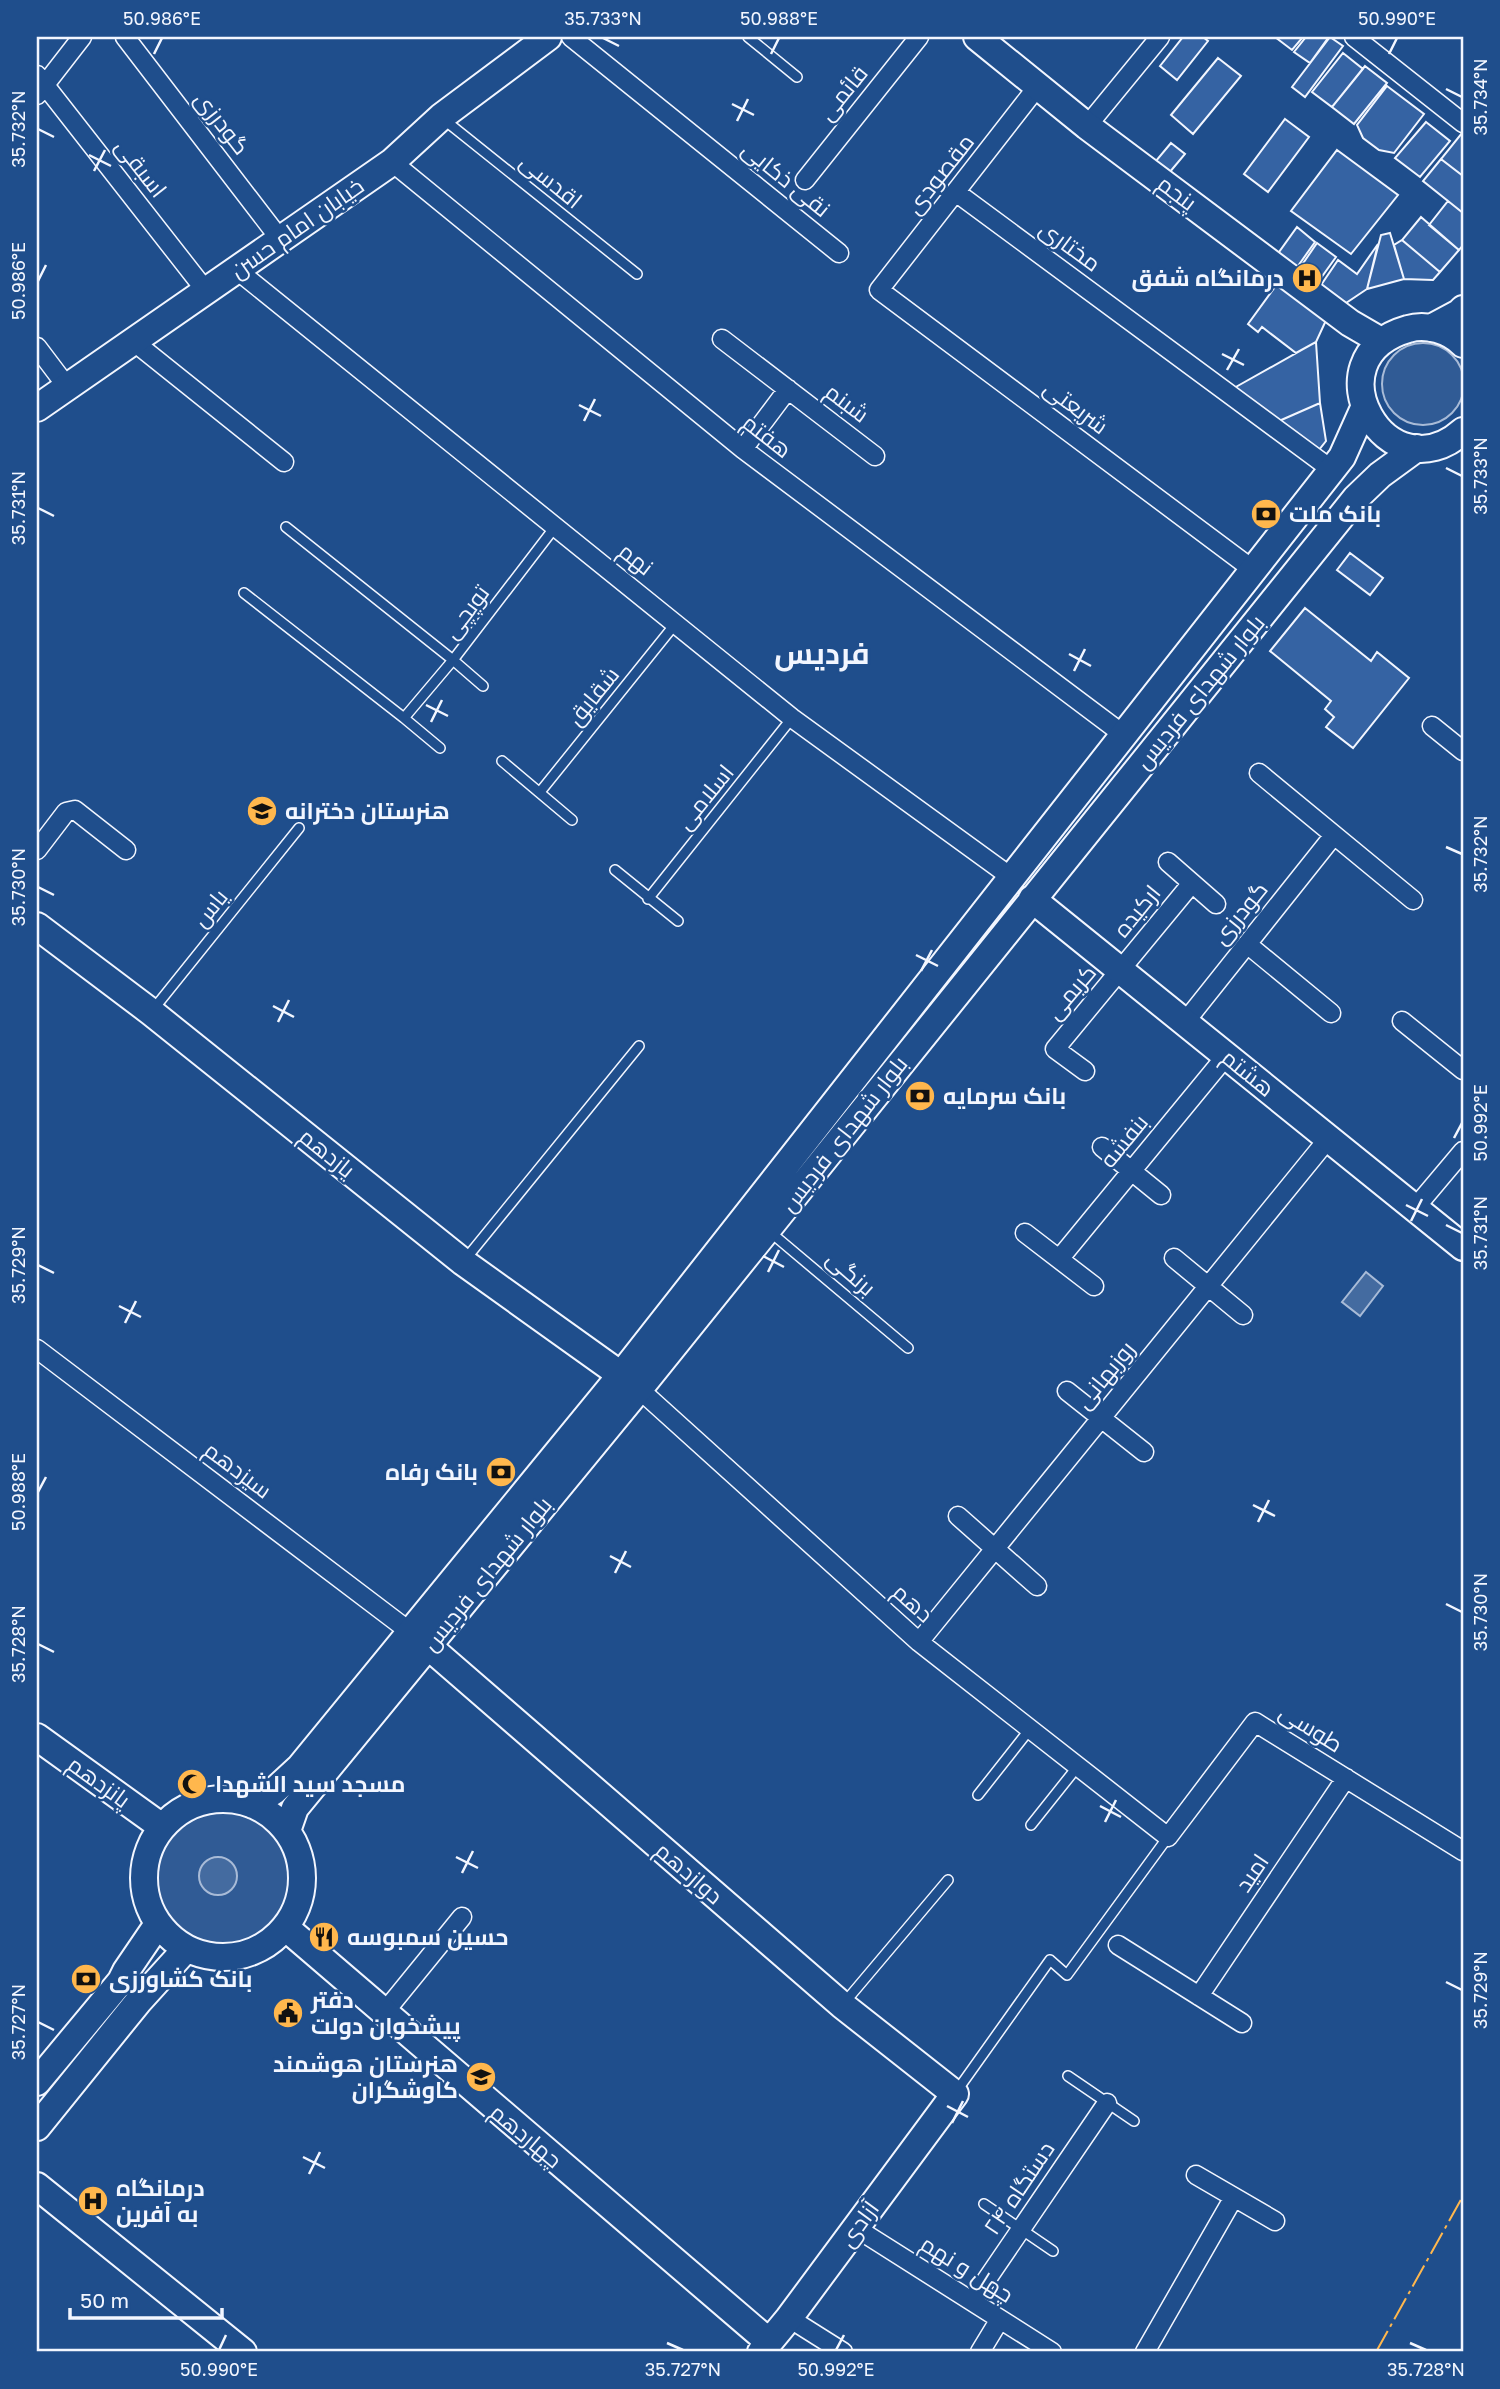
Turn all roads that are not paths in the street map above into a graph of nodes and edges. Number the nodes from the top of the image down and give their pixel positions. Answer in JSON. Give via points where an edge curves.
{"nodes":[{"id":1,"x":82,"y":37,"type":"edge"},
{"id":2,"x":125,"y":37,"type":"edge"},
{"id":3,"x":548,"y":37,"type":"edge"},
{"id":4,"x":572,"y":37,"type":"edge"},
{"id":5,"x":748,"y":37,"type":"edge"},
{"id":6,"x":919,"y":37,"type":"edge"},
{"id":7,"x":978,"y":37,"type":"edge"},
{"id":8,"x":1160,"y":37,"type":"edge"},
{"id":9,"x":1354,"y":37,"type":"edge"},
{"id":10,"x":797,"y":77,"type":"dead end"},
{"id":11,"x":39,"y":85,"type":"edge"},
{"id":12,"x":1038,"y":86,"type":"junction"},
{"id":13,"x":441,"y":117,"type":"junction"},
{"id":14,"x":1463,"y":123,"type":"edge"},
{"id":15,"x":1087,"y":126,"type":"junction"},
{"id":16,"x":392,"y":162,"type":"junction"},
{"id":17,"x":806,"y":180,"type":"dead end"},
{"id":18,"x":957,"y":192,"type":"junction"},
{"id":19,"x":280,"y":239,"type":"junction"},
{"id":20,"x":839,"y":253,"type":"dead end"},
{"id":21,"x":237,"y":270,"type":"junction"},
{"id":22,"x":637,"y":274,"type":"dead end"},
{"id":23,"x":879,"y":290,"type":"joint"},
{"id":24,"x":206,"y":291,"type":"junction"},
{"id":25,"x":1463,"y":309,"type":"edge"},
{"id":26,"x":1431,"y":328,"type":"junction"},
{"id":27,"x":722,"y":339,"type":"dead end"},
{"id":28,"x":133,"y":341,"type":"junction"},
{"id":29,"x":1381,"y":341,"type":"junction"},
{"id":30,"x":1463,"y":345,"type":"edge"},
{"id":31,"x":37,"y":347,"type":"edge"},
{"id":32,"x":68,"y":388,"type":"junction"},
{"id":33,"x":788,"y":389,"type":"junction"},
{"id":34,"x":37,"y":408,"type":"edge"},
{"id":35,"x":1364,"y":408,"type":"junction"},
{"id":36,"x":1463,"y":431,"type":"edge"},
{"id":37,"x":1417,"y":448,"type":"junction"},
{"id":38,"x":743,"y":449,"type":"junction"},
{"id":39,"x":876,"y":456,"type":"dead end"},
{"id":40,"x":284,"y":462,"type":"dead end"},
{"id":41,"x":1324,"y":464,"type":"dead end"},
{"id":42,"x":286,"y":527,"type":"dead end"},
{"id":43,"x":555,"y":527,"type":"junction"},
{"id":44,"x":1244,"y":563,"type":"dead end"},
{"id":45,"x":244,"y":593,"type":"dead end"},
{"id":46,"x":676,"y":623,"type":"junction"},
{"id":47,"x":453,"y":660,"type":"junction"},
{"id":48,"x":483,"y":686,"type":"dead end"},
{"id":49,"x":404,"y":718,"type":"junction"},
{"id":50,"x":792,"y":718,"type":"junction"},
{"id":51,"x":1432,"y":726,"type":"dead end"},
{"id":52,"x":1124,"y":735,"type":"junction"},
{"id":53,"x":440,"y":748,"type":"dead end"},
{"id":54,"x":1463,"y":751,"type":"edge"},
{"id":55,"x":502,"y":761,"type":"dead end"},
{"id":56,"x":1259,"y":773,"type":"dead end"},
{"id":57,"x":540,"y":793,"type":"junction"},
{"id":58,"x":572,"y":820,"type":"dead end"},
{"id":59,"x":299,"y":828,"type":"dead end"},
{"id":60,"x":1334,"y":835,"type":"junction"},
{"id":61,"x":37,"y":850,"type":"edge"},
{"id":62,"x":126,"y":850,"type":"dead end"},
{"id":63,"x":1168,"y":862,"type":"dead end"},
{"id":64,"x":615,"y":870,"type":"dead end"},
{"id":65,"x":1011,"y":877,"type":"junction"},
{"id":66,"x":1192,"y":883,"type":"junction"},
{"id":67,"x":648,"y":899,"type":"junction"},
{"id":68,"x":1032,"y":899,"type":"junction"},
{"id":69,"x":1413,"y":900,"type":"dead end"},
{"id":70,"x":1216,"y":904,"type":"dead end"},
{"id":71,"x":678,"y":921,"type":"dead end"},
{"id":72,"x":37,"y":926,"type":"edge"},
{"id":73,"x":1247,"y":944,"type":"junction"},
{"id":74,"x":1121,"y":970,"type":"junction"},
{"id":75,"x":151,"y":1012,"type":"junction"},
{"id":76,"x":1331,"y":1013,"type":"dead end"},
{"id":77,"x":1402,"y":1021,"type":"dead end"},
{"id":78,"x":1185,"y":1022,"type":"junction"},
{"id":79,"x":639,"y":1046,"type":"dead end"},
{"id":80,"x":1226,"y":1056,"type":"junction"},
{"id":81,"x":1463,"y":1070,"type":"edge"},
{"id":82,"x":1085,"y":1071,"type":"dead end"},
{"id":83,"x":1328,"y":1139,"type":"junction"},
{"id":84,"x":1102,"y":1147,"type":"dead end"},
{"id":85,"x":1463,"y":1151,"type":"edge"},
{"id":86,"x":1131,"y":1171,"type":"junction"},
{"id":87,"x":1161,"y":1195,"type":"dead end"},
{"id":88,"x":1415,"y":1208,"type":"junction"},
{"id":89,"x":768,"y":1230,"type":"junction"},
{"id":90,"x":1025,"y":1233,"type":"dead end"},
{"id":91,"x":1463,"y":1247,"type":"edge"},
{"id":92,"x":1060,"y":1258,"type":"junction"},
{"id":93,"x":1174,"y":1258,"type":"dead end"},
{"id":94,"x":463,"y":1262,"type":"junction"},
{"id":95,"x":1094,"y":1286,"type":"dead end"},
{"id":96,"x":1207,"y":1287,"type":"junction"},
{"id":97,"x":1243,"y":1315,"type":"dead end"},
{"id":98,"x":908,"y":1348,"type":"dead end"},
{"id":99,"x":37,"y":1349,"type":"edge"},
{"id":100,"x":630,"y":1382,"type":"junction"},
{"id":101,"x":1067,"y":1391,"type":"dead end"},
{"id":102,"x":1101,"y":1418,"type":"junction"},
{"id":103,"x":1144,"y":1452,"type":"dead end"},
{"id":104,"x":958,"y":1516,"type":"dead end"},
{"id":105,"x":995,"y":1549,"type":"junction"},
{"id":106,"x":1037,"y":1586,"type":"dead end"},
{"id":107,"x":419,"y":1639,"type":"junction"},
{"id":108,"x":919,"y":1642,"type":"junction"},
{"id":109,"x":1030,"y":1728,"type":"junction"},
{"id":110,"x":37,"y":1737,"type":"edge"},
{"id":111,"x":1078,"y":1766,"type":"junction"},
{"id":112,"x":1346,"y":1778,"type":"junction"},
{"id":113,"x":978,"y":1795,"type":"dead end"},
{"id":114,"x":253,"y":1805,"type":"junction"},
{"id":115,"x":1031,"y":1825,"type":"dead end"},
{"id":116,"x":162,"y":1827,"type":"junction"},
{"id":117,"x":287,"y":1832,"type":"junction"},
{"id":118,"x":1168,"y":1837,"type":"junction"},
{"id":119,"x":1463,"y":1851,"type":"edge"},
{"id":120,"x":948,"y":1880,"type":"dead end"},
{"id":121,"x":463,"y":1917,"type":"dead end"},
{"id":122,"x":158,"y":1924,"type":"junction"},
{"id":123,"x":285,"y":1927,"type":"junction"},
{"id":124,"x":1118,"y":1945,"type":"dead end"},
{"id":125,"x":186,"y":1949,"type":"junction"},
{"id":126,"x":1199,"y":1996,"type":"junction"},
{"id":127,"x":842,"y":2005,"type":"junction"},
{"id":128,"x":383,"y":2014,"type":"junction"},
{"id":129,"x":1242,"y":2023,"type":"dead end"},
{"id":130,"x":1069,"y":2076,"type":"dead end"},
{"id":131,"x":37,"y":2082,"type":"edge"},
{"id":132,"x":955,"y":2094,"type":"junction"},
{"id":133,"x":1107,"y":2103,"type":"junction"},
{"id":134,"x":1134,"y":2121,"type":"dead end"},
{"id":135,"x":37,"y":2127,"type":"edge"},
{"id":136,"x":1196,"y":2175,"type":"dead end"},
{"id":137,"x":37,"y":2186,"type":"edge"},
{"id":138,"x":1234,"y":2197,"type":"junction"},
{"id":139,"x":984,"y":2204,"type":"dead end"},
{"id":140,"x":1275,"y":2221,"type":"dead end"},
{"id":141,"x":856,"y":2228,"type":"junction"},
{"id":142,"x":1021,"y":2230,"type":"junction"},
{"id":143,"x":1053,"y":2251,"type":"dead end"},
{"id":144,"x":972,"y":2301,"type":"junction"},
{"id":145,"x":789,"y":2318,"type":"junction"},
{"id":146,"x":1000,"y":2319,"type":"junction"},
{"id":147,"x":765,"y":2347,"type":"edge"},
{"id":148,"x":243,"y":2352,"type":"edge"},
{"id":149,"x":843,"y":2352,"type":"edge"},
{"id":150,"x":980,"y":2352,"type":"edge"},
{"id":151,"x":1052,"y":2352,"type":"edge"},
{"id":152,"x":1145,"y":2352,"type":"edge"}],
"edges":[{"from":1,"to":11,"type":"street"},
{"from":2,"to":19,"type":"street","name":"گودرزی"},
{"from":3,"to":13,"type":"street","name":"خیابان امام حسن"},
{"from":4,"to":20,"type":"street","name":"نقی ذکایی"},
{"from":5,"to":10,"type":"lane"},
{"from":6,"to":17,"type":"street","name":"قائمی"},
{"from":7,"to":12,"type":"street","name":"پنجم"},
{"from":8,"to":15,"type":"street"},
{"from":9,"to":14,"type":"street"},
{"from":11,"to":24,"type":"street","name":"اسبقی"},
{"from":12,"to":15,"type":"street","name":"پنجم"},
{"from":12,"to":18,"type":"street","name":"مقصودی"},
{"from":13,"to":16,"type":"street","name":"خیابان امام حسن"},
{"from":13,"to":22,"type":"lane","name":"اقدسی"},
{"from":15,"to":29,"type":"street","name":"پنجم","via":[[1350,323]]},
{"from":16,"to":19,"type":"street","name":"خیابان امام حسن"},
{"from":16,"to":38,"type":"street","name":"هفتم"},
{"from":18,"to":23,"type":"street","name":"مقصودی"},
{"from":18,"to":41,"type":"street","name":"مختاری"},
{"from":19,"to":21,"type":"street","name":"خیابان امام حسن"},
{"from":21,"to":24,"type":"street","name":"خیابان امام حسن"},
{"from":21,"to":43,"type":"street","name":"نهم"},
{"from":23,"to":44,"type":"street","name":"شریعتی"},
{"from":24,"to":28,"type":"street","name":"خیابان امام حسن"},
{"from":25,"to":26,"type":"street"},
{"from":26,"to":29,"type":"street","via":[[1413,327]]},
{"from":26,"to":30,"type":"street","via":[[1447,332]]},
{"from":27,"to":33,"type":"street","name":"شبنم"},
{"from":28,"to":32,"type":"street","name":"خیابان امام حسن"},
{"from":28,"to":40,"type":"street"},
{"from":29,"to":35,"type":"street","via":[[1362,372]]},
{"from":31,"to":32,"type":"street"},
{"from":32,"to":34,"type":"street","name":"خیابان امام حسن"},
{"from":33,"to":38,"type":"street","name":"شبنم"},
{"from":33,"to":39,"type":"street","name":"شبنم"},
{"from":35,"to":37,"type":"street","via":[[1385,436]]},
{"from":35,"to":52,"type":"street","name":"بلوار شهدای فردیس","via":[[1342,457]]},
{"from":36,"to":37,"type":"street","via":[[1448,442]]},
{"from":37,"to":68,"type":"street","name":"بلوار شهدای فردیس","via":[[1356,498]]},
{"from":38,"to":52,"type":"street","name":"هفتم"},
{"from":42,"to":47,"type":"lane"},
{"from":43,"to":46,"type":"street","name":"نهم"},
{"from":43,"to":47,"type":"lane","name":"توپچی"},
{"from":45,"to":49,"type":"lane"},
{"from":46,"to":50,"type":"street","name":"نهم"},
{"from":46,"to":57,"type":"lane","name":"شقایق"},
{"from":47,"to":48,"type":"lane"},
{"from":47,"to":49,"type":"lane","name":"توپچی"},
{"from":49,"to":53,"type":"lane"},
{"from":50,"to":65,"type":"street","name":"نهم"},
{"from":50,"to":67,"type":"lane","name":"اسلامی"},
{"from":51,"to":54,"type":"street"},
{"from":52,"to":65,"type":"street","name":"بلوار شهدای فردیس"},
{"from":55,"to":57,"type":"lane"},
{"from":56,"to":60,"type":"street"},
{"from":57,"to":58,"type":"lane"},
{"from":59,"to":75,"type":"lane","name":"یاس"},
{"from":60,"to":69,"type":"street"},
{"from":60,"to":73,"type":"street","name":"گودرزی"},
{"from":61,"to":62,"type":"street","via":[[66,812],[75,810]]},
{"from":63,"to":66,"type":"street"},
{"from":64,"to":67,"type":"lane"},
{"from":65,"to":100,"type":"street","name":"بلوار شهدای فردیس"},
{"from":66,"to":70,"type":"street"},
{"from":66,"to":74,"type":"street","name":"ارکیده"},
{"from":67,"to":71,"type":"lane"},
{"from":68,"to":74,"type":"street","name":"هشتم"},
{"from":68,"to":89,"type":"street","name":"بلوار شهدای فردیس"},
{"from":72,"to":75,"type":"street","name":"یازدهم"},
{"from":73,"to":76,"type":"street"},
{"from":73,"to":78,"type":"street","name":"گودرزی"},
{"from":74,"to":78,"type":"street","name":"هشتم"},
{"from":74,"to":82,"type":"street","name":"کریمی","via":[[1055,1049]]},
{"from":75,"to":94,"type":"street","name":"یازدهم"},
{"from":77,"to":81,"type":"street"},
{"from":78,"to":80,"type":"street","name":"هشتم"},
{"from":79,"to":94,"type":"lane"},
{"from":80,"to":83,"type":"street","name":"هشتم"},
{"from":80,"to":86,"type":"street","name":"بنفشه"},
{"from":83,"to":88,"type":"street","name":"هشتم"},
{"from":83,"to":96,"type":"street","name":"روزبهانی"},
{"from":84,"to":86,"type":"street"},
{"from":85,"to":88,"type":"street"},
{"from":86,"to":87,"type":"street"},
{"from":86,"to":92,"type":"street","name":"بنفشه"},
{"from":88,"to":91,"type":"street","name":"هشتم"},
{"from":89,"to":98,"type":"lane","name":"برنگی"},
{"from":89,"to":100,"type":"street","name":"بلوار شهدای فردیس"},
{"from":90,"to":92,"type":"street"},
{"from":92,"to":95,"type":"street"},
{"from":93,"to":96,"type":"street"},
{"from":94,"to":100,"type":"street","name":"یازدهم"},
{"from":96,"to":97,"type":"street"},
{"from":96,"to":102,"type":"street","name":"روزبهانی"},
{"from":99,"to":107,"type":"street","name":"سیزدهم"},
{"from":100,"to":107,"type":"street","name":"بلوار شهدای فردیس"},
{"from":100,"to":108,"type":"street","name":"دهم"},
{"from":101,"to":102,"type":"street"},
{"from":102,"to":103,"type":"street"},
{"from":102,"to":105,"type":"street","name":"روزبهانی"},
{"from":104,"to":105,"type":"street"},
{"from":105,"to":106,"type":"street"},
{"from":105,"to":108,"type":"street","name":"روزبهانی"},
{"from":107,"to":114,"type":"street","name":"بلوار شهدای فردیس","via":[[300,1767]]},
{"from":107,"to":117,"type":"street","name":"بلوار شهدای فردیس","via":[[295,1808]]},
{"from":107,"to":127,"type":"street","name":"دوازدهم"},
{"from":108,"to":109,"type":"street","name":"دهم"},
{"from":109,"to":111,"type":"street","name":"دهم"},
{"from":109,"to":113,"type":"lane"},
{"from":110,"to":116,"type":"street","name":"پانزدهم"},
{"from":111,"to":115,"type":"lane"},
{"from":111,"to":118,"type":"street","name":"دهم"},
{"from":112,"to":118,"type":"street","name":"طوسی","via":[[1255,1721]]},
{"from":112,"to":119,"type":"street","name":"طوسی"},
{"from":112,"to":126,"type":"street","name":"امید"},
{"from":114,"to":116,"type":"street","via":[[212,1800],[192,1805]]},
{"from":114,"to":117,"type":"street"},
{"from":116,"to":122,"type":"street","via":[[147,1852],[143,1876],[146,1901]]},
{"from":117,"to":123,"type":"street","via":[[297,1849],[302,1880],[296,1910]]},
{"from":118,"to":132,"type":"lane","via":[[1067,1975],[1050,1960]]},
{"from":120,"to":127,"type":"lane"},
{"from":121,"to":128,"type":"street"},
{"from":122,"to":125,"type":"street"},
{"from":122,"to":131,"type":"street","via":[[121,1981]]},
{"from":123,"to":125,"type":"street","via":[[250,1953],[207,1956]]},
{"from":123,"to":128,"type":"street","name":"چهاردهم"},
{"from":124,"to":126,"type":"street"},
{"from":125,"to":135,"type":"street"},
{"from":126,"to":129,"type":"street"},
{"from":127,"to":132,"type":"street","name":"دوازدهم"},
{"from":128,"to":147,"type":"street","name":"چهاردهم"},
{"from":130,"to":133,"type":"lane"},
{"from":132,"to":141,"type":"street","name":"آزادی"},
{"from":133,"to":134,"type":"lane"},
{"from":133,"to":142,"type":"street","name":"۲۴ دستگاه"},
{"from":136,"to":138,"type":"street"},
{"from":137,"to":148,"type":"street"},
{"from":138,"to":140,"type":"street"},
{"from":138,"to":152,"type":"street"},
{"from":139,"to":142,"type":"lane"},
{"from":141,"to":144,"type":"street","name":"چهل و نهم"},
{"from":141,"to":145,"type":"street","name":"آزادی"},
{"from":142,"to":143,"type":"lane"},
{"from":142,"to":144,"type":"street","name":"۲۴ دستگاه"},
{"from":144,"to":146,"type":"street","name":"چهل و نهم"},
{"from":145,"to":147,"type":"street","name":"آزادی"},
{"from":145,"to":149,"type":"street"},
{"from":146,"to":150,"type":"street"},
{"from":146,"to":151,"type":"street","name":"چهل و نهم"}]}
